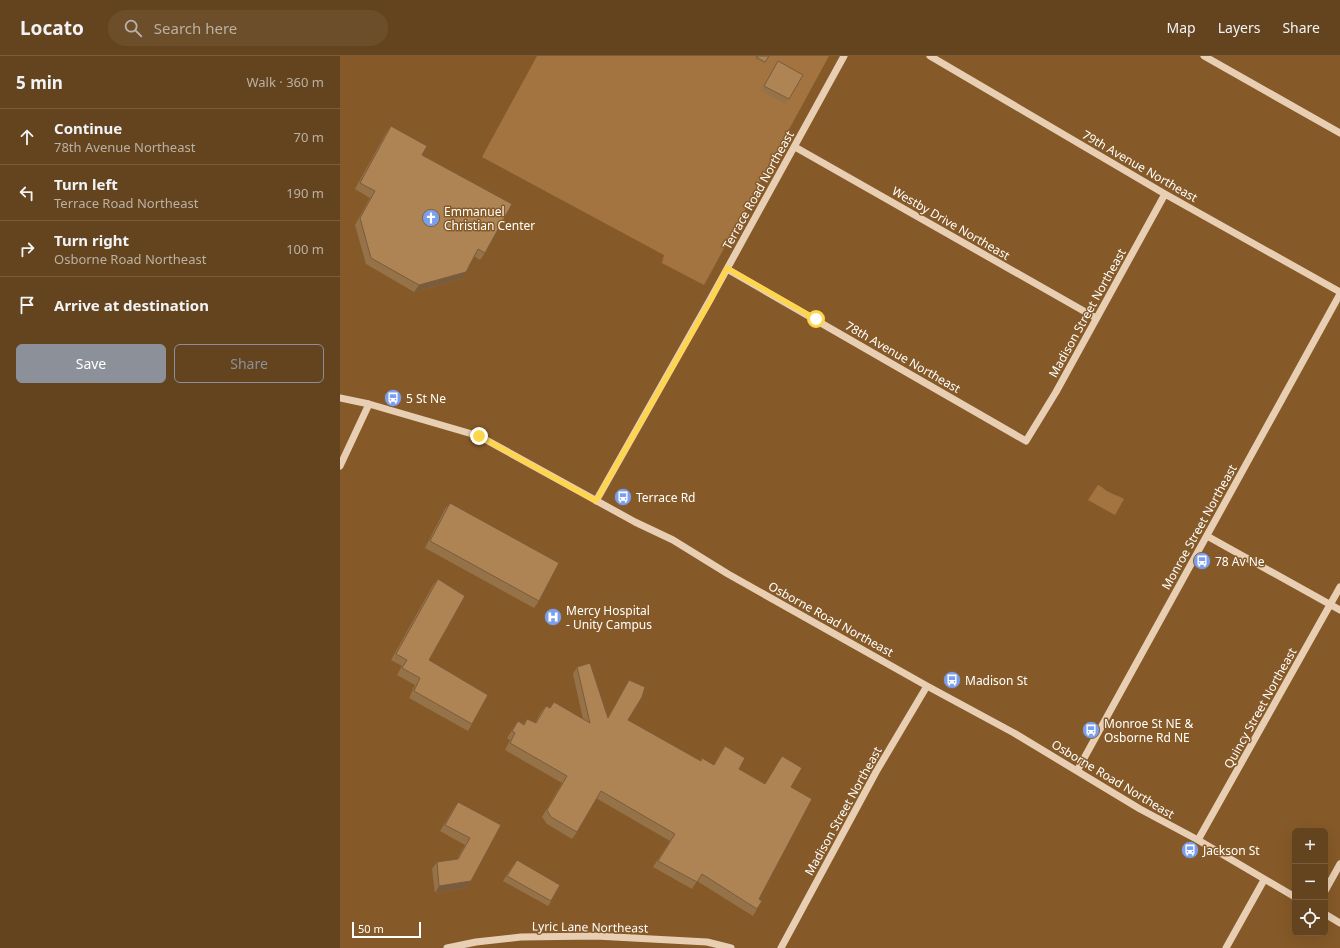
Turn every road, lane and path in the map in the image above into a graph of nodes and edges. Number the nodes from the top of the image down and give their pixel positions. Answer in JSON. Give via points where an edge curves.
{"nodes":[{"id":1,"x":844,"y":56,"type":"edge"},
{"id":2,"x":930,"y":56,"type":"edge"},
{"id":3,"x":1204,"y":56,"type":"edge"},
{"id":4,"x":1340,"y":134,"type":"edge"},
{"id":5,"x":795,"y":146,"type":"junction"},
{"id":6,"x":1165,"y":194,"type":"junction"},
{"id":7,"x":727,"y":268,"type":"junction"},
{"id":8,"x":1340,"y":293,"type":"edge"},
{"id":9,"x":1096,"y":318,"type":"junction"},
{"id":10,"x":340,"y":398,"type":"edge"},
{"id":11,"x":369,"y":404,"type":"junction"},
{"id":12,"x":1026,"y":441,"type":"joint"},
{"id":13,"x":340,"y":466,"type":"edge"},
{"id":14,"x":596,"y":501,"type":"junction"},
{"id":15,"x":1207,"y":536,"type":"junction"},
{"id":16,"x":1340,"y":586,"type":"edge"},
{"id":17,"x":1330,"y":604,"type":"junction"},
{"id":18,"x":1340,"y":610,"type":"edge"},
{"id":19,"x":927,"y":686,"type":"junction"},
{"id":20,"x":1077,"y":771,"type":"junction"},
{"id":21,"x":1198,"y":840,"type":"junction"},
{"id":22,"x":1340,"y":864,"type":"edge"},
{"id":23,"x":1264,"y":880,"type":"junction"},
{"id":24,"x":1328,"y":886,"type":"edge"},
{"id":25,"x":1292,"y":895,"type":"edge"},
{"id":26,"x":1328,"y":916,"type":"edge"},
{"id":27,"x":1340,"y":923,"type":"edge"},
{"id":28,"x":447,"y":948,"type":"edge"},
{"id":29,"x":732,"y":948,"type":"edge"},
{"id":30,"x":781,"y":948,"type":"edge"},
{"id":31,"x":1226,"y":948,"type":"edge"}],
"edges":[{"from":1,"to":5,"type":"street","name":"Terrace Road Northeast"},
{"from":2,"to":6,"type":"street","name":"79th Avenue Northeast"},
{"from":3,"to":4,"type":"street"},
{"from":5,"to":7,"type":"street","name":"Terrace Road Northeast"},
{"from":5,"to":9,"type":"street","name":"Westby Drive Northeast"},
{"from":6,"to":8,"type":"street","name":"79th Avenue Northeast"},
{"from":6,"to":9,"type":"street","name":"Madison Street Northeast"},
{"from":7,"to":12,"type":"street","name":"78th Avenue Northeast"},
{"from":7,"to":14,"type":"street","name":"Terrace Road Northeast"},
{"from":8,"to":15,"type":"street","name":"Monroe Street Northeast"},
{"from":9,"to":12,"type":"street","name":"Madison Street Northeast"},
{"from":10,"to":11,"type":"street","name":"Osborne Road Northeast"},
{"from":11,"to":13,"type":"street"},
{"from":11,"to":14,"type":"street","name":"Osborne Road Northeast","via":[[479,436]]},
{"from":14,"to":19,"type":"street","name":"Osborne Road Northeast","via":[[673,540],[728,574]]},
{"from":15,"to":17,"type":"street"},
{"from":15,"to":20,"type":"street","name":"Monroe Street Northeast"},
{"from":16,"to":17,"type":"street","name":"Quincy Street Northeast"},
{"from":17,"to":18,"type":"street"},
{"from":17,"to":21,"type":"street","name":"Quincy Street Northeast"},
{"from":19,"to":20,"type":"street","name":"Osborne Road Northeast","via":[[1014,732]]},
{"from":19,"to":30,"type":"street","name":"Madison Street Northeast","via":[[876,772]]},
{"from":20,"to":21,"type":"street","name":"Osborne Road Northeast"},
{"from":21,"to":23,"type":"street","name":"Osborne Road Northeast"},
{"from":22,"to":24,"type":"street"},
{"from":23,"to":25,"type":"street","name":"Osborne Road Northeast"},
{"from":23,"to":31,"type":"street"},
{"from":26,"to":27,"type":"street"},
{"from":28,"to":29,"type":"street","name":"Lyric Lane Northeast","via":[[521,937],[588,936],[707,942]]}]}
